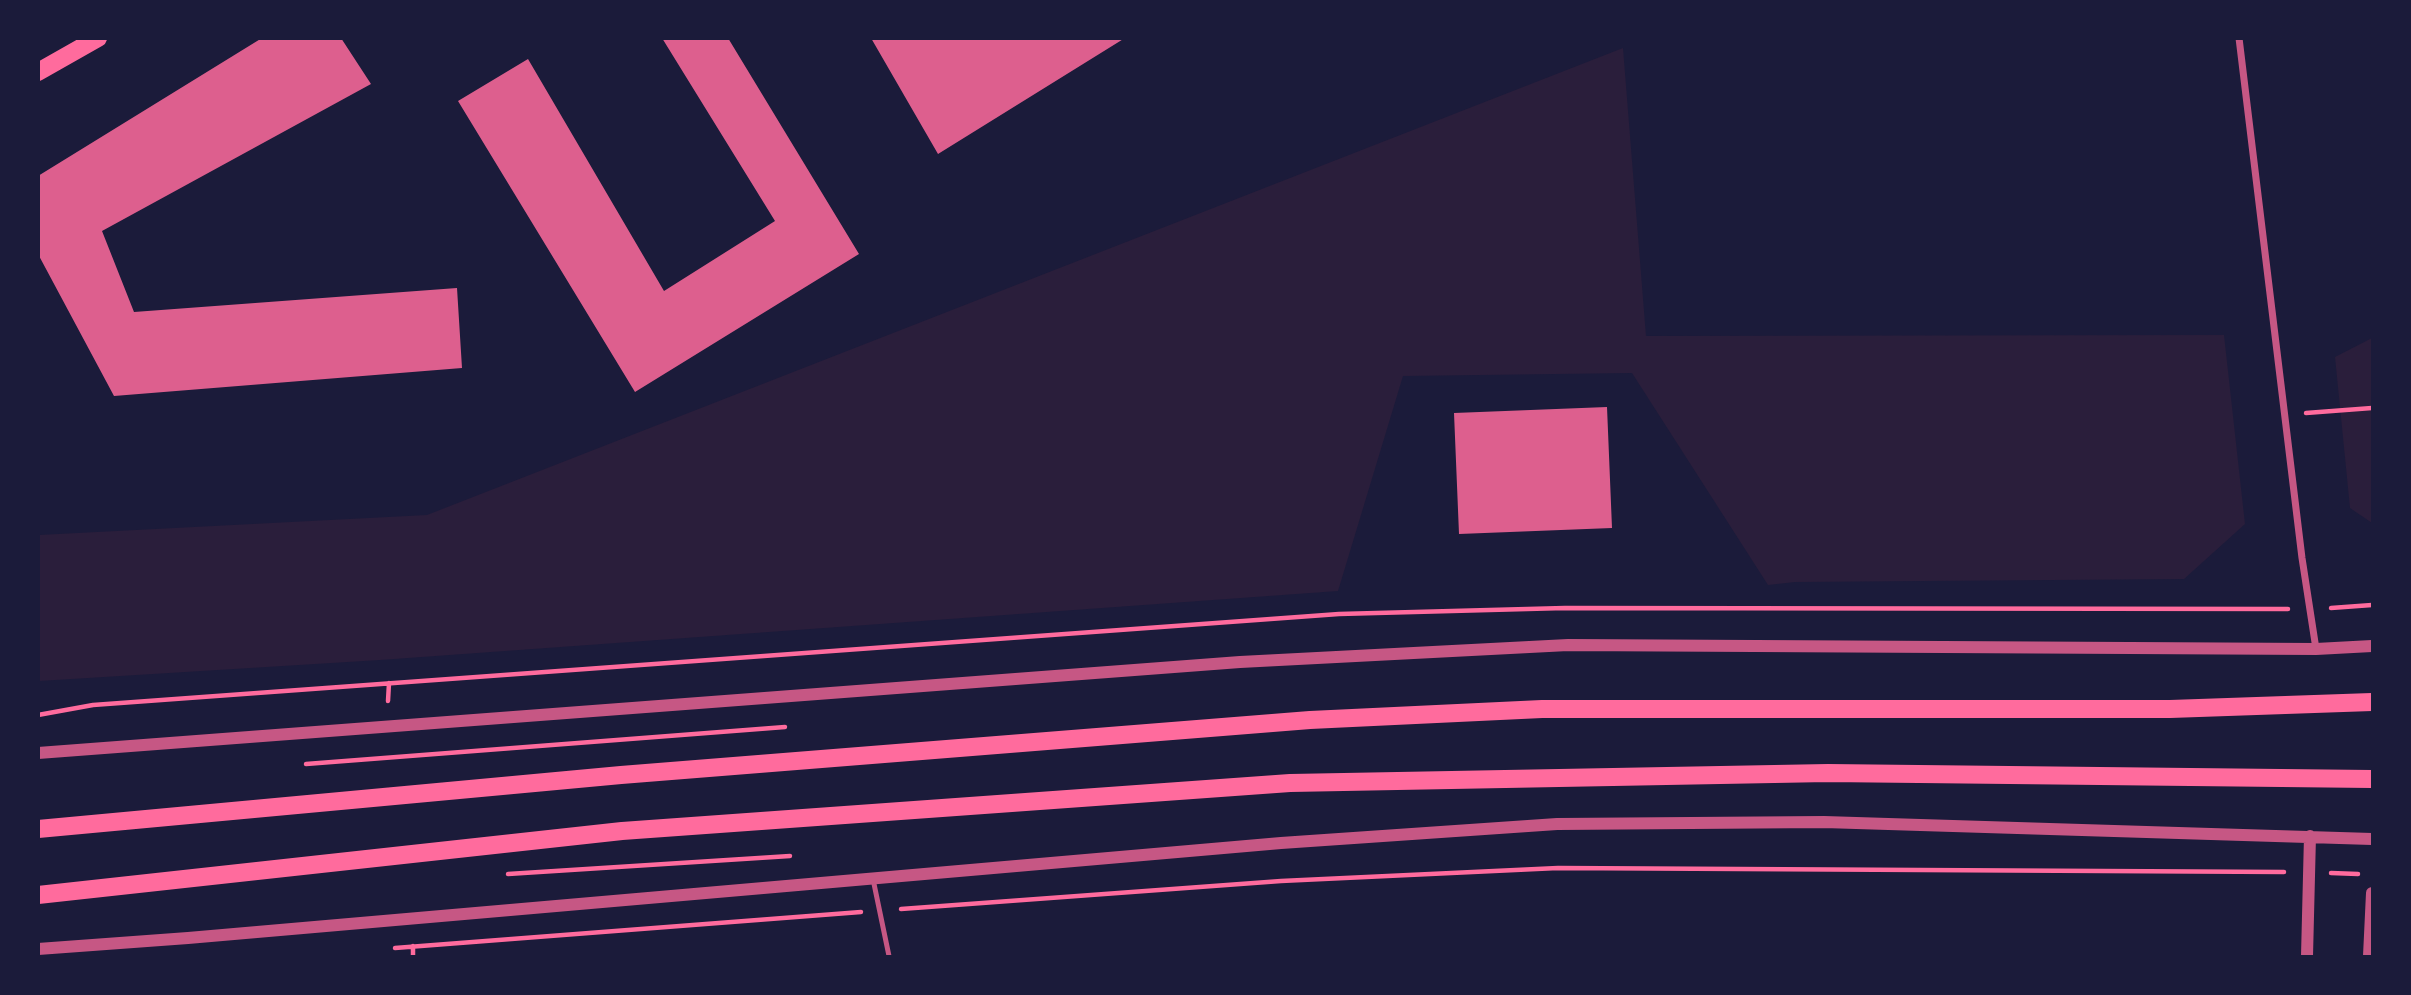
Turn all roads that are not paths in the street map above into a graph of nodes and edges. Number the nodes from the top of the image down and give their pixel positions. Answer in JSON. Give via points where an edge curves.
{"nodes":[{"id":1,"x":98,"y":38,"type":"edge"},
{"id":2,"x":2239,"y":38,"type":"edge"},
{"id":3,"x":38,"y":72,"type":"edge"},
{"id":4,"x":2372,"y":646,"type":"edge"},
{"id":5,"x":2316,"y":649,"type":"junction"},
{"id":6,"x":2372,"y":702,"type":"edge"},
{"id":7,"x":38,"y":753,"type":"edge"},
{"id":8,"x":2372,"y":779,"type":"edge"},
{"id":9,"x":38,"y":829,"type":"edge"},
{"id":10,"x":2310,"y":836,"type":"junction"},
{"id":11,"x":2372,"y":839,"type":"edge"},
{"id":12,"x":873,"y":879,"type":"junction"},
{"id":13,"x":2372,"y":893,"type":"edge"},
{"id":14,"x":38,"y":895,"type":"edge"},
{"id":15,"x":38,"y":949,"type":"edge"},
{"id":16,"x":889,"y":957,"type":"edge"},
{"id":17,"x":2307,"y":957,"type":"edge"},
{"id":18,"x":2369,"y":957,"type":"edge"}],
"edges":[{"from":1,"to":3,"type":"main road"},
{"from":2,"to":5,"type":"street"},
{"from":4,"to":5,"type":"street"},
{"from":5,"to":7,"type":"street","via":[[1568,645],[1240,662]]},
{"from":6,"to":9,"type":"main road","via":[[2170,709],[1542,709],[1310,720],[635,774]]},
{"from":8,"to":14,"type":"main road","via":[[1828,773],[1290,783],[622,831]]},
{"from":10,"to":11,"type":"street"},
{"from":10,"to":12,"type":"street","via":[[1824,822],[1557,824]]},
{"from":10,"to":17,"type":"street"},
{"from":12,"to":15,"type":"street"},
{"from":12,"to":16,"type":"lane"},
{"from":13,"to":18,"type":"street"}]}
